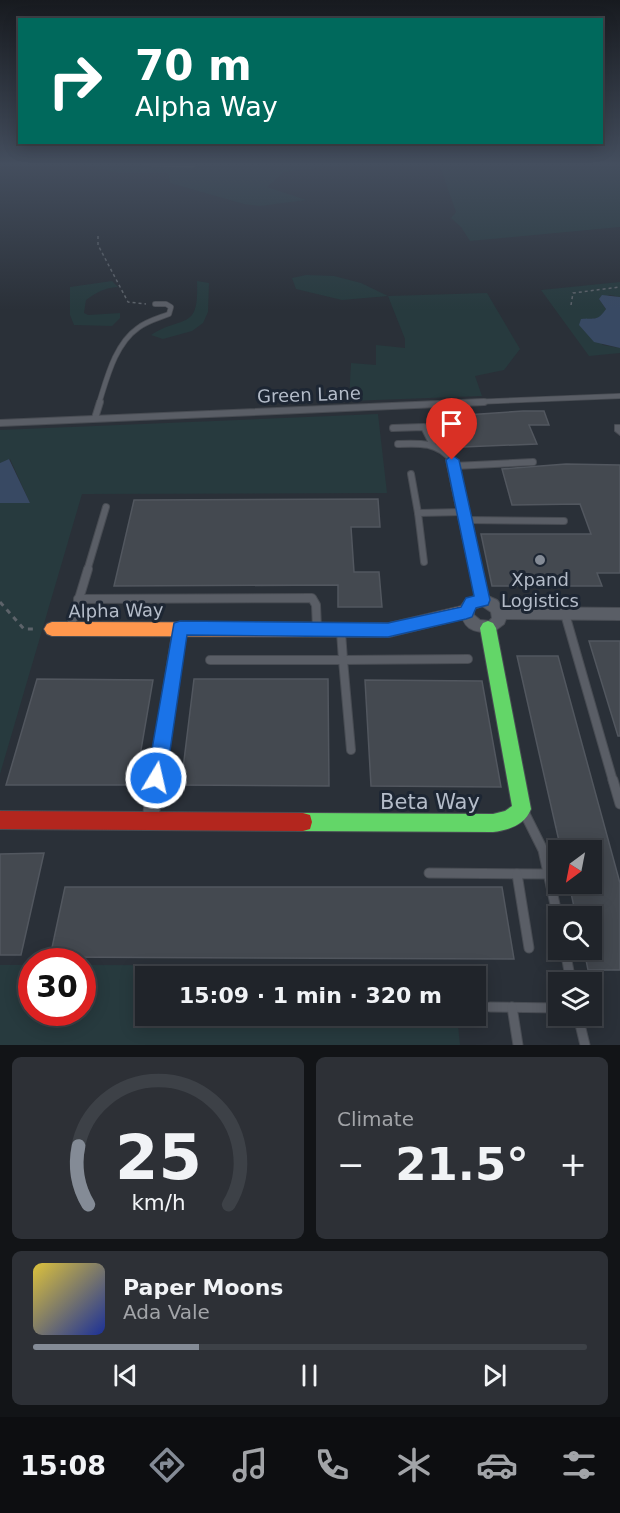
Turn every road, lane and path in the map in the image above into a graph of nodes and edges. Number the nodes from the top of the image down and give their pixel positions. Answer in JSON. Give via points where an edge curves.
{"nodes":[{"id":1,"x":98,"y":236,"type":"dead end"},
{"id":2,"x":620,"y":287,"type":"edge"},
{"id":3,"x":155,"y":304,"type":"joint"},
{"id":4,"x":571,"y":305,"type":"dead end"},
{"id":5,"x":620,"y":396,"type":"edge"},
{"id":6,"x":95,"y":418,"type":"junction"},
{"id":7,"x":0,"y":423,"type":"edge"},
{"id":8,"x":393,"y":428,"type":"dead end"},
{"id":9,"x":432,"y":443,"type":"junction"},
{"id":10,"x":398,"y":444,"type":"dead end"},
{"id":11,"x":533,"y":462,"type":"dead end"},
{"id":12,"x":453,"y":463,"type":"junction"},
{"id":13,"x":411,"y":474,"type":"dead end"},
{"id":14,"x":106,"y":507,"type":"dead end"},
{"id":15,"x":418,"y":513,"type":"junction"},
{"id":16,"x":464,"y":516,"type":"junction"},
{"id":17,"x":564,"y":521,"type":"dead end"},
{"id":18,"x":424,"y":562,"type":"dead end"},
{"id":19,"x":78,"y":599,"type":"junction"},
{"id":20,"x":482,"y":600,"type":"junction"},
{"id":21,"x":0,"y":602,"type":"edge"},
{"id":22,"x":466,"y":612,"type":"junction"},
{"id":23,"x":499,"y":613,"type":"junction"},
{"id":24,"x":565,"y":614,"type":"junction"},
{"id":25,"x":620,"y":614,"type":"edge"},
{"id":26,"x":180,"y":628,"type":"junction"},
{"id":27,"x":317,"y":628,"type":"junction"},
{"id":28,"x":488,"y":628,"type":"junction"},
{"id":29,"x":52,"y":629,"type":"joint"},
{"id":30,"x":70,"y":629,"type":"junction"},
{"id":31,"x":340,"y":629,"type":"junction"},
{"id":32,"x":468,"y":659,"type":"dead end"},
{"id":33,"x":210,"y":660,"type":"dead end"},
{"id":34,"x":343,"y":660,"type":"junction"},
{"id":35,"x":351,"y":750,"type":"dead end"},
{"id":36,"x":620,"y":804,"type":"edge"},
{"id":37,"x":522,"y":809,"type":"junction"},
{"id":38,"x":0,"y":820,"type":"edge"},
{"id":39,"x":150,"y":821,"type":"junction"},
{"id":40,"x":548,"y":869,"type":"edge"},
{"id":41,"x":429,"y":873,"type":"dead end"},
{"id":42,"x":517,"y":874,"type":"junction"},
{"id":43,"x":548,"y":874,"type":"edge"},
{"id":44,"x":529,"y":948,"type":"dead end"},
{"id":45,"x":490,"y":1007,"type":"dead end"},
{"id":46,"x":512,"y":1008,"type":"junction"},
{"id":47,"x":548,"y":1008,"type":"edge"},
{"id":48,"x":580,"y":1026,"type":"edge"},
{"id":49,"x":518,"y":1045,"type":"edge"},
{"id":50,"x":585,"y":1045,"type":"edge"}],
"edges":[{"from":1,"to":3,"type":"path","via":[[98,245],[128,302]]},
{"from":2,"to":4,"type":"path","via":[[573,293]]},
{"from":3,"to":6,"type":"lane","via":[[171,307],[170,314],[131,334],[109,375]]},
{"from":5,"to":6,"type":"lane","name":"Green Lane"},
{"from":6,"to":7,"type":"lane","name":"Green Lane"},
{"from":8,"to":9,"type":"lane","via":[[424,427]]},
{"from":9,"to":10,"type":"lane"},
{"from":9,"to":12,"type":"lane","via":[[447,452]]},
{"from":11,"to":12,"type":"lane"},
{"from":12,"to":16,"type":"street"},
{"from":13,"to":15,"type":"lane"},
{"from":14,"to":19,"type":"lane"},
{"from":15,"to":16,"type":"lane"},
{"from":15,"to":18,"type":"lane"},
{"from":16,"to":17,"type":"lane"},
{"from":16,"to":20,"type":"street"},
{"from":19,"to":27,"type":"lane","via":[[312,598]]},
{"from":19,"to":30,"type":"lane"},
{"from":20,"to":22,"type":"street","via":[[471,603]]},
{"from":20,"to":23,"type":"street","via":[[494,605]]},
{"from":21,"to":29,"type":"path","via":[[24,628]]},
{"from":22,"to":28,"type":"street","via":[[471,622]]},
{"from":22,"to":31,"type":"street","name":"Alpha Way","via":[[388,630]]},
{"from":23,"to":24,"type":"street"},
{"from":23,"to":28,"type":"street","via":[[496,624]]},
{"from":24,"to":25,"type":"street"},
{"from":24,"to":36,"type":"lane"},
{"from":26,"to":27,"type":"street","name":"Alpha Way"},
{"from":26,"to":30,"type":"street","name":"Alpha Way"},
{"from":26,"to":39,"type":"street"},
{"from":27,"to":31,"type":"street","name":"Alpha Way"},
{"from":28,"to":37,"type":"street"},
{"from":29,"to":30,"type":"street","name":"Alpha Way"},
{"from":31,"to":34,"type":"lane"},
{"from":32,"to":34,"type":"lane"},
{"from":33,"to":34,"type":"lane"},
{"from":34,"to":35,"type":"lane"},
{"from":37,"to":39,"type":"street","name":"Beta Way","via":[[509,820],[493,823]]},
{"from":37,"to":40,"type":"lane","via":[[537,830]]},
{"from":38,"to":39,"type":"street","name":"Beta Way"},
{"from":41,"to":42,"type":"lane"},
{"from":42,"to":43,"type":"lane"},
{"from":42,"to":44,"type":"lane"},
{"from":45,"to":46,"type":"lane"},
{"from":46,"to":47,"type":"lane"},
{"from":46,"to":49,"type":"lane"},
{"from":48,"to":50,"type":"lane"}]}
